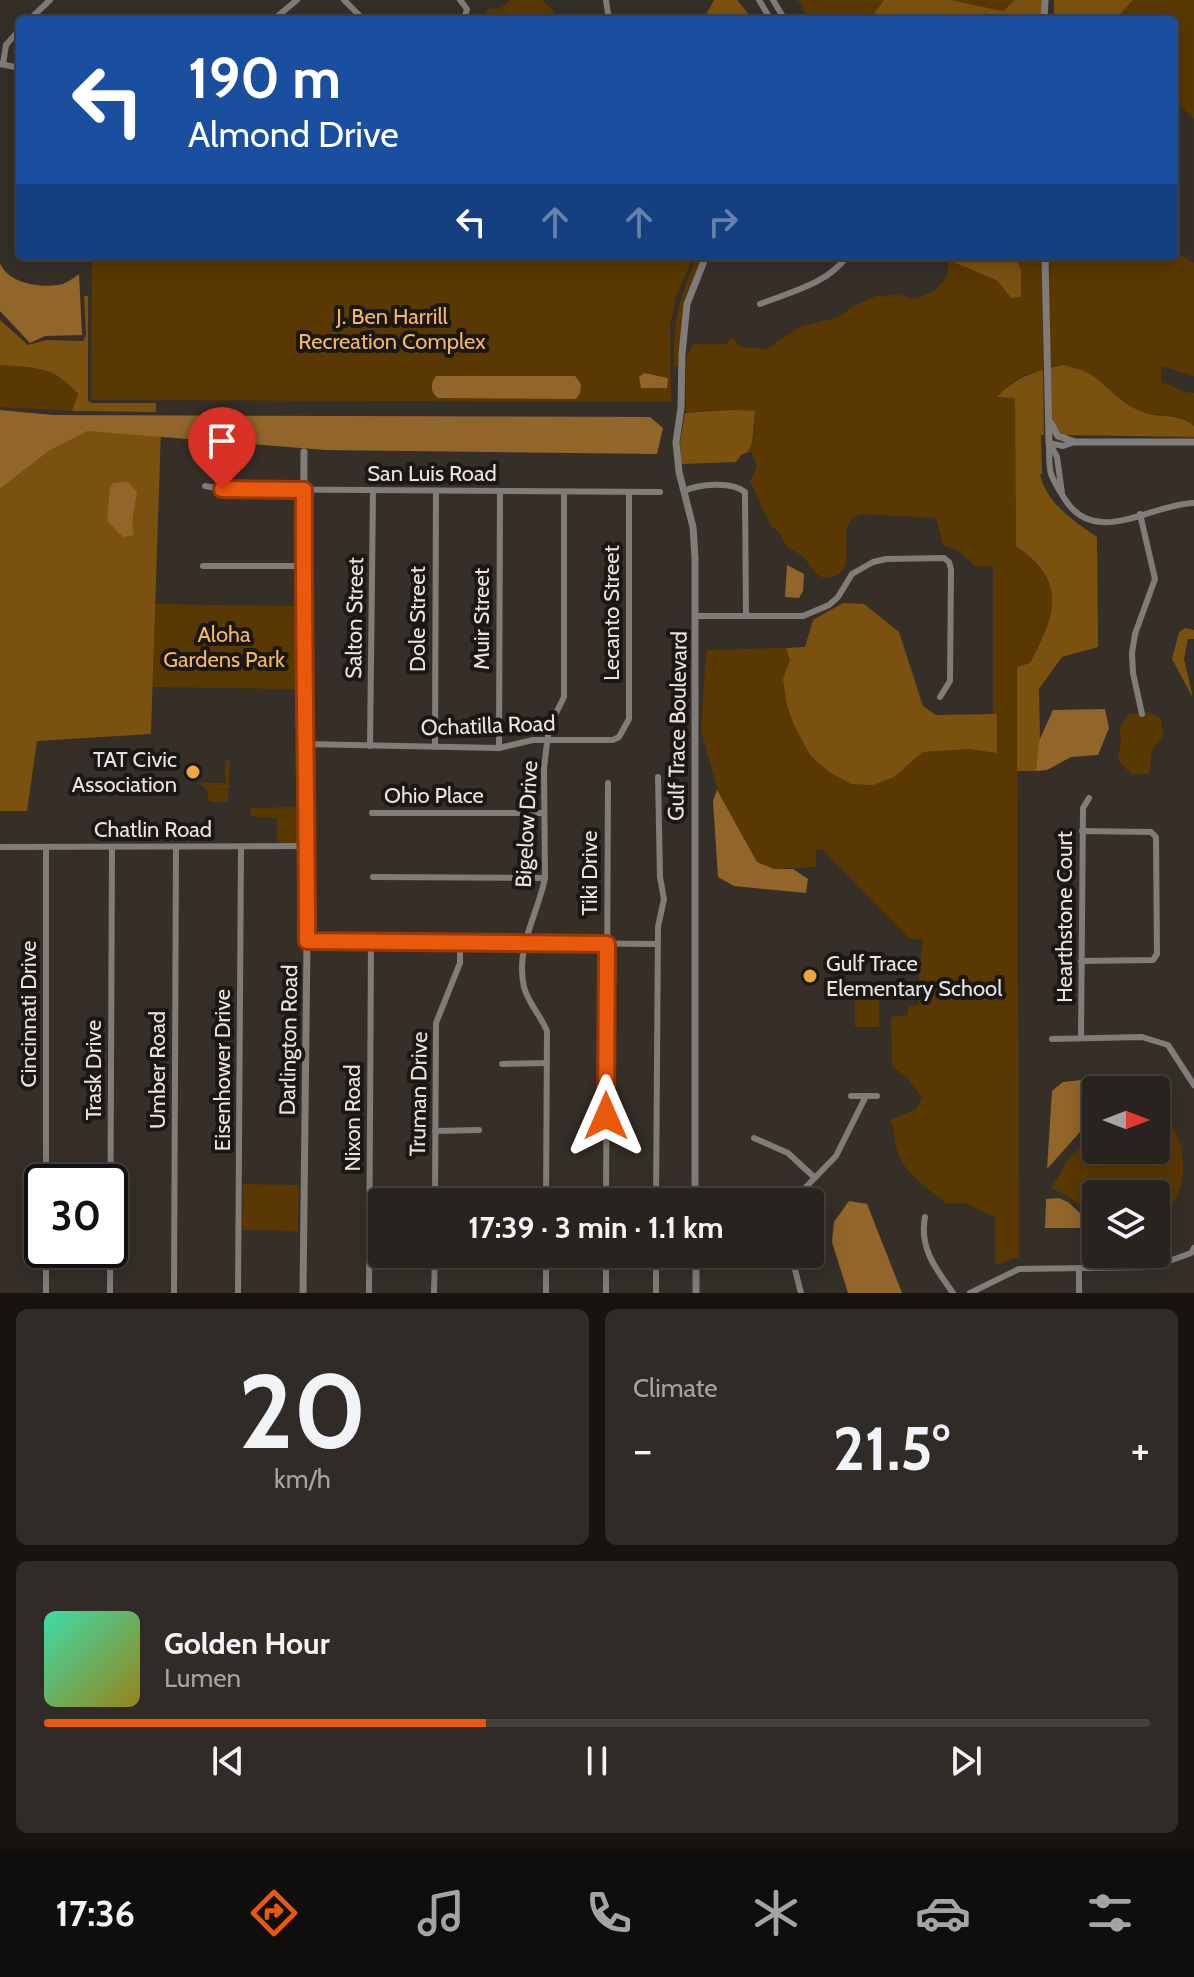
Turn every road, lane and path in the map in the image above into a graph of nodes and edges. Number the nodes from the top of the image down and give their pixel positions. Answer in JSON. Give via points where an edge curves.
{"nodes":[{"id":1,"x":50,"y":0,"type":"edge"},
{"id":2,"x":297,"y":0,"type":"edge"},
{"id":3,"x":344,"y":0,"type":"edge"},
{"id":4,"x":33,"y":16,"type":"edge"},
{"id":5,"x":278,"y":16,"type":"edge"},
{"id":6,"x":360,"y":16,"type":"edge"},
{"id":7,"x":16,"y":34,"type":"edge"},
{"id":8,"x":2,"y":64,"type":"edge"},
{"id":9,"x":704,"y":260,"type":"edge"},
{"id":10,"x":844,"y":260,"type":"edge"},
{"id":11,"x":1045,"y":260,"type":"edge"},
{"id":12,"x":760,"y":304,"type":"dead end"},
{"id":13,"x":1047,"y":414,"type":"junction"},
{"id":14,"x":1075,"y":442,"type":"junction"},
{"id":15,"x":1194,"y":442,"type":"edge"},
{"id":16,"x":1049,"y":443,"type":"junction"},
{"id":17,"x":1063,"y":446,"type":"junction"},
{"id":18,"x":304,"y":452,"type":"dead end"},
{"id":19,"x":1057,"y":457,"type":"junction"},
{"id":20,"x":205,"y":486,"type":"dead end"},
{"id":21,"x":304,"y":490,"type":"junction"},
{"id":22,"x":373,"y":490,"type":"junction"},
{"id":23,"x":436,"y":491,"type":"junction"},
{"id":24,"x":500,"y":491,"type":"junction"},
{"id":25,"x":684,"y":491,"type":"junction"},
{"id":26,"x":564,"y":492,"type":"junction"},
{"id":27,"x":629,"y":492,"type":"junction"},
{"id":28,"x":660,"y":492,"type":"dead end"},
{"id":29,"x":1063,"y":494,"type":"junction"},
{"id":30,"x":1194,"y":503,"type":"edge"},
{"id":31,"x":1140,"y":514,"type":"junction"},
{"id":32,"x":203,"y":566,"type":"dead end"},
{"id":33,"x":304,"y":566,"type":"junction"},
{"id":34,"x":746,"y":615,"type":"junction"},
{"id":35,"x":696,"y":616,"type":"junction"},
{"id":36,"x":940,"y":697,"type":"dead end"},
{"id":37,"x":1142,"y":714,"type":"dead end"},
{"id":38,"x":623,"y":733,"type":"joint"},
{"id":39,"x":550,"y":739,"type":"junction"},
{"id":40,"x":304,"y":744,"type":"junction"},
{"id":41,"x":370,"y":746,"type":"junction"},
{"id":42,"x":435,"y":747,"type":"junction"},
{"id":43,"x":499,"y":748,"type":"junction"},
{"id":44,"x":658,"y":777,"type":"dead end"},
{"id":45,"x":608,"y":783,"type":"dead end"},
{"id":46,"x":1089,"y":798,"type":"dead end"},
{"id":47,"x":372,"y":813,"type":"dead end"},
{"id":48,"x":543,"y":813,"type":"junction"},
{"id":49,"x":1082,"y":831,"type":"junction"},
{"id":50,"x":307,"y":846,"type":"junction"},
{"id":51,"x":0,"y":847,"type":"edge"},
{"id":52,"x":46,"y":847,"type":"junction"},
{"id":53,"x":112,"y":847,"type":"junction"},
{"id":54,"x":176,"y":847,"type":"junction"},
{"id":55,"x":241,"y":847,"type":"junction"},
{"id":56,"x":373,"y":877,"type":"dead end"},
{"id":57,"x":545,"y":878,"type":"junction"},
{"id":58,"x":307,"y":941,"type":"junction"},
{"id":59,"x":371,"y":943,"type":"junction"},
{"id":60,"x":460,"y":944,"type":"junction"},
{"id":61,"x":525,"y":944,"type":"junction"},
{"id":62,"x":607,"y":944,"type":"junction"},
{"id":63,"x":657,"y":944,"type":"junction"},
{"id":64,"x":1081,"y":961,"type":"junction"},
{"id":65,"x":1081,"y":1038,"type":"junction"},
{"id":66,"x":1052,"y":1039,"type":"dead end"},
{"id":67,"x":1194,"y":1060,"type":"edge"},
{"id":68,"x":547,"y":1063,"type":"junction"},
{"id":69,"x":502,"y":1064,"type":"dead end"},
{"id":70,"x":1184,"y":1066,"type":"junction"},
{"id":71,"x":1194,"y":1085,"type":"edge"},
{"id":72,"x":851,"y":1096,"type":"dead end"},
{"id":73,"x":866,"y":1096,"type":"junction"},
{"id":74,"x":877,"y":1096,"type":"dead end"},
{"id":75,"x":479,"y":1130,"type":"dead end"},
{"id":76,"x":435,"y":1131,"type":"junction"},
{"id":77,"x":754,"y":1138,"type":"dead end"},
{"id":78,"x":46,"y":1164,"type":"edge"},
{"id":79,"x":815,"y":1178,"type":"junction"},
{"id":80,"x":435,"y":1188,"type":"edge"},
{"id":81,"x":546,"y":1188,"type":"edge"},
{"id":82,"x":606,"y":1188,"type":"edge"},
{"id":83,"x":656,"y":1188,"type":"edge"},
{"id":84,"x":695,"y":1188,"type":"edge"},
{"id":85,"x":805,"y":1188,"type":"edge"},
{"id":86,"x":925,"y":1217,"type":"dead end"},
{"id":87,"x":1193,"y":1253,"type":"edge"},
{"id":88,"x":46,"y":1268,"type":"edge"},
{"id":89,"x":435,"y":1268,"type":"edge"},
{"id":90,"x":546,"y":1268,"type":"edge"},
{"id":91,"x":606,"y":1268,"type":"edge"},
{"id":92,"x":656,"y":1268,"type":"edge"},
{"id":93,"x":696,"y":1268,"type":"edge"},
{"id":94,"x":795,"y":1268,"type":"edge"},
{"id":95,"x":1079,"y":1269,"type":"junction"},
{"id":96,"x":46,"y":1293,"type":"edge"},
{"id":97,"x":110,"y":1293,"type":"edge"},
{"id":98,"x":174,"y":1293,"type":"edge"},
{"id":99,"x":238,"y":1293,"type":"edge"},
{"id":100,"x":303,"y":1293,"type":"edge"},
{"id":101,"x":369,"y":1293,"type":"edge"},
{"id":102,"x":434,"y":1293,"type":"edge"},
{"id":103,"x":546,"y":1293,"type":"edge"},
{"id":104,"x":606,"y":1293,"type":"edge"},
{"id":105,"x":656,"y":1293,"type":"edge"},
{"id":106,"x":696,"y":1293,"type":"edge"},
{"id":107,"x":801,"y":1293,"type":"edge"},
{"id":108,"x":953,"y":1293,"type":"edge"},
{"id":109,"x":970,"y":1293,"type":"edge"},
{"id":110,"x":1079,"y":1293,"type":"edge"}],
"edges":[{"from":1,"to":4,"type":"street"},
{"from":2,"to":5,"type":"street"},
{"from":3,"to":6,"type":"street"},
{"from":7,"to":8,"type":"street","via":[[6,45]]},
{"from":9,"to":25,"type":"street","name":"Gulf Trace Boulevard","via":[[687,304],[682,354],[676,458]]},
{"from":10,"to":12,"type":"street","via":[[824,278]]},
{"from":11,"to":13,"type":"street"},
{"from":13,"to":14,"type":"street","via":[[1054,432]]},
{"from":13,"to":16,"type":"street"},
{"from":14,"to":15,"type":"street"},
{"from":14,"to":17,"type":"street"},
{"from":16,"to":17,"type":"street"},
{"from":16,"to":19,"type":"street"},
{"from":16,"to":29,"type":"street","via":[[1049,473]]},
{"from":17,"to":19,"type":"street"},
{"from":18,"to":21,"type":"street","name":"Darlington Road"},
{"from":19,"to":29,"type":"street"},
{"from":20,"to":21,"type":"street","name":"San Luis Road"},
{"from":21,"to":22,"type":"street","name":"San Luis Road"},
{"from":21,"to":33,"type":"street","name":"Darlington Road"},
{"from":22,"to":23,"type":"street","name":"San Luis Road"},
{"from":22,"to":41,"type":"street","name":"Salton Street"},
{"from":23,"to":24,"type":"street","name":"San Luis Road"},
{"from":23,"to":42,"type":"street","name":"Dole Street"},
{"from":24,"to":26,"type":"street","name":"San Luis Road"},
{"from":24,"to":43,"type":"street","name":"Muir Street"},
{"from":25,"to":34,"type":"street","via":[[736,486],[745,492]]},
{"from":25,"to":35,"type":"street","name":"Gulf Trace Boulevard","via":[[695,543]]},
{"from":26,"to":27,"type":"street","name":"San Luis Road"},
{"from":26,"to":39,"type":"street","name":"Bigelow Drive","via":[[564,697],[552,718]]},
{"from":27,"to":28,"type":"street","name":"San Luis Road"},
{"from":27,"to":38,"type":"street","name":"Lecanto Street","via":[[629,719]]},
{"from":29,"to":31,"type":"street","via":[[1075,512],[1090,521],[1105,523]]},
{"from":30,"to":31,"type":"street"},
{"from":31,"to":37,"type":"street","via":[[1155,579],[1132,653]]},
{"from":32,"to":33,"type":"street"},
{"from":33,"to":40,"type":"street","name":"Darlington Road"},
{"from":34,"to":35,"type":"street"},
{"from":34,"to":36,"type":"street","via":[[803,616],[829,605],[852,574],[873,562],[944,558],[951,569],[950,681]]},
{"from":35,"to":84,"type":"street","name":"Gulf Trace Boulevard"},
{"from":38,"to":39,"type":"street","name":"Ochatilla Road","via":[[613,740]]},
{"from":39,"to":43,"type":"street","name":"Ochatilla Road"},
{"from":39,"to":48,"type":"street","name":"Bigelow Drive"},
{"from":40,"to":41,"type":"street","name":"Ochatilla Road"},
{"from":40,"to":50,"type":"street","name":"Darlington Road"},
{"from":41,"to":42,"type":"street","name":"Ochatilla Road"},
{"from":42,"to":43,"type":"street","name":"Ochatilla Road"},
{"from":44,"to":63,"type":"street","via":[[664,899]]},
{"from":45,"to":62,"type":"street","name":"Tiki Drive"},
{"from":46,"to":49,"type":"street","name":"Hearthstone Court"},
{"from":47,"to":48,"type":"street","name":"Ohio Place"},
{"from":48,"to":57,"type":"street","name":"Bigelow Drive"},
{"from":49,"to":64,"type":"street","name":"Hearthstone Court"},
{"from":49,"to":64,"type":"street","via":[[1151,832],[1156,837],[1157,954],[1153,960]]},
{"from":50,"to":55,"type":"street","name":"Chatlin Road"},
{"from":50,"to":58,"type":"street","name":"Darlington Road"},
{"from":51,"to":52,"type":"street","name":"Chatlin Road"},
{"from":52,"to":53,"type":"street","name":"Chatlin Road"},
{"from":52,"to":78,"type":"street","name":"Cincinnati Drive"},
{"from":53,"to":54,"type":"street","name":"Chatlin Road"},
{"from":53,"to":97,"type":"street","name":"Trask Drive"},
{"from":54,"to":55,"type":"street","name":"Chatlin Road"},
{"from":54,"to":98,"type":"street","name":"Umber Road"},
{"from":55,"to":99,"type":"street","name":"Eisenhower Drive"},
{"from":56,"to":57,"type":"street"},
{"from":57,"to":61,"type":"street","name":"Bigelow Drive"},
{"from":58,"to":59,"type":"street"},
{"from":58,"to":100,"type":"street","name":"Darlington Road"},
{"from":59,"to":60,"type":"street"},
{"from":59,"to":101,"type":"street","name":"Nixon Road"},
{"from":60,"to":61,"type":"street"},
{"from":60,"to":76,"type":"street","name":"Truman Drive","via":[[456,978],[436,1023]]},
{"from":61,"to":62,"type":"street"},
{"from":61,"to":68,"type":"street","name":"Bigelow Drive","via":[[524,986],[547,1031]]},
{"from":62,"to":63,"type":"street"},
{"from":62,"to":82,"type":"street","name":"Tiki Drive"},
{"from":63,"to":83,"type":"street"},
{"from":64,"to":65,"type":"street","name":"Hearthstone Court"},
{"from":65,"to":66,"type":"street"},
{"from":65,"to":70,"type":"street","via":[[1142,1037],[1168,1045]]},
{"from":67,"to":70,"type":"street"},
{"from":68,"to":69,"type":"street"},
{"from":68,"to":81,"type":"street","name":"Bigelow Drive"},
{"from":70,"to":71,"type":"street"},
{"from":72,"to":73,"type":"street"},
{"from":73,"to":74,"type":"street"},
{"from":73,"to":79,"type":"street","via":[[836,1156]]},
{"from":75,"to":76,"type":"street"},
{"from":76,"to":80,"type":"street","name":"Truman Drive"},
{"from":77,"to":79,"type":"street","via":[[788,1153]]},
{"from":79,"to":85,"type":"street"},
{"from":86,"to":108,"type":"street","via":[[922,1233],[930,1261]]},
{"from":87,"to":95,"type":"street","via":[[1153,1267]]},
{"from":88,"to":96,"type":"street"},
{"from":89,"to":102,"type":"street"},
{"from":90,"to":103,"type":"street"},
{"from":91,"to":104,"type":"street"},
{"from":92,"to":105,"type":"street"},
{"from":93,"to":106,"type":"street"},
{"from":94,"to":107,"type":"street"},
{"from":95,"to":109,"type":"street","via":[[1019,1269]]},
{"from":95,"to":110,"type":"street"}]}
